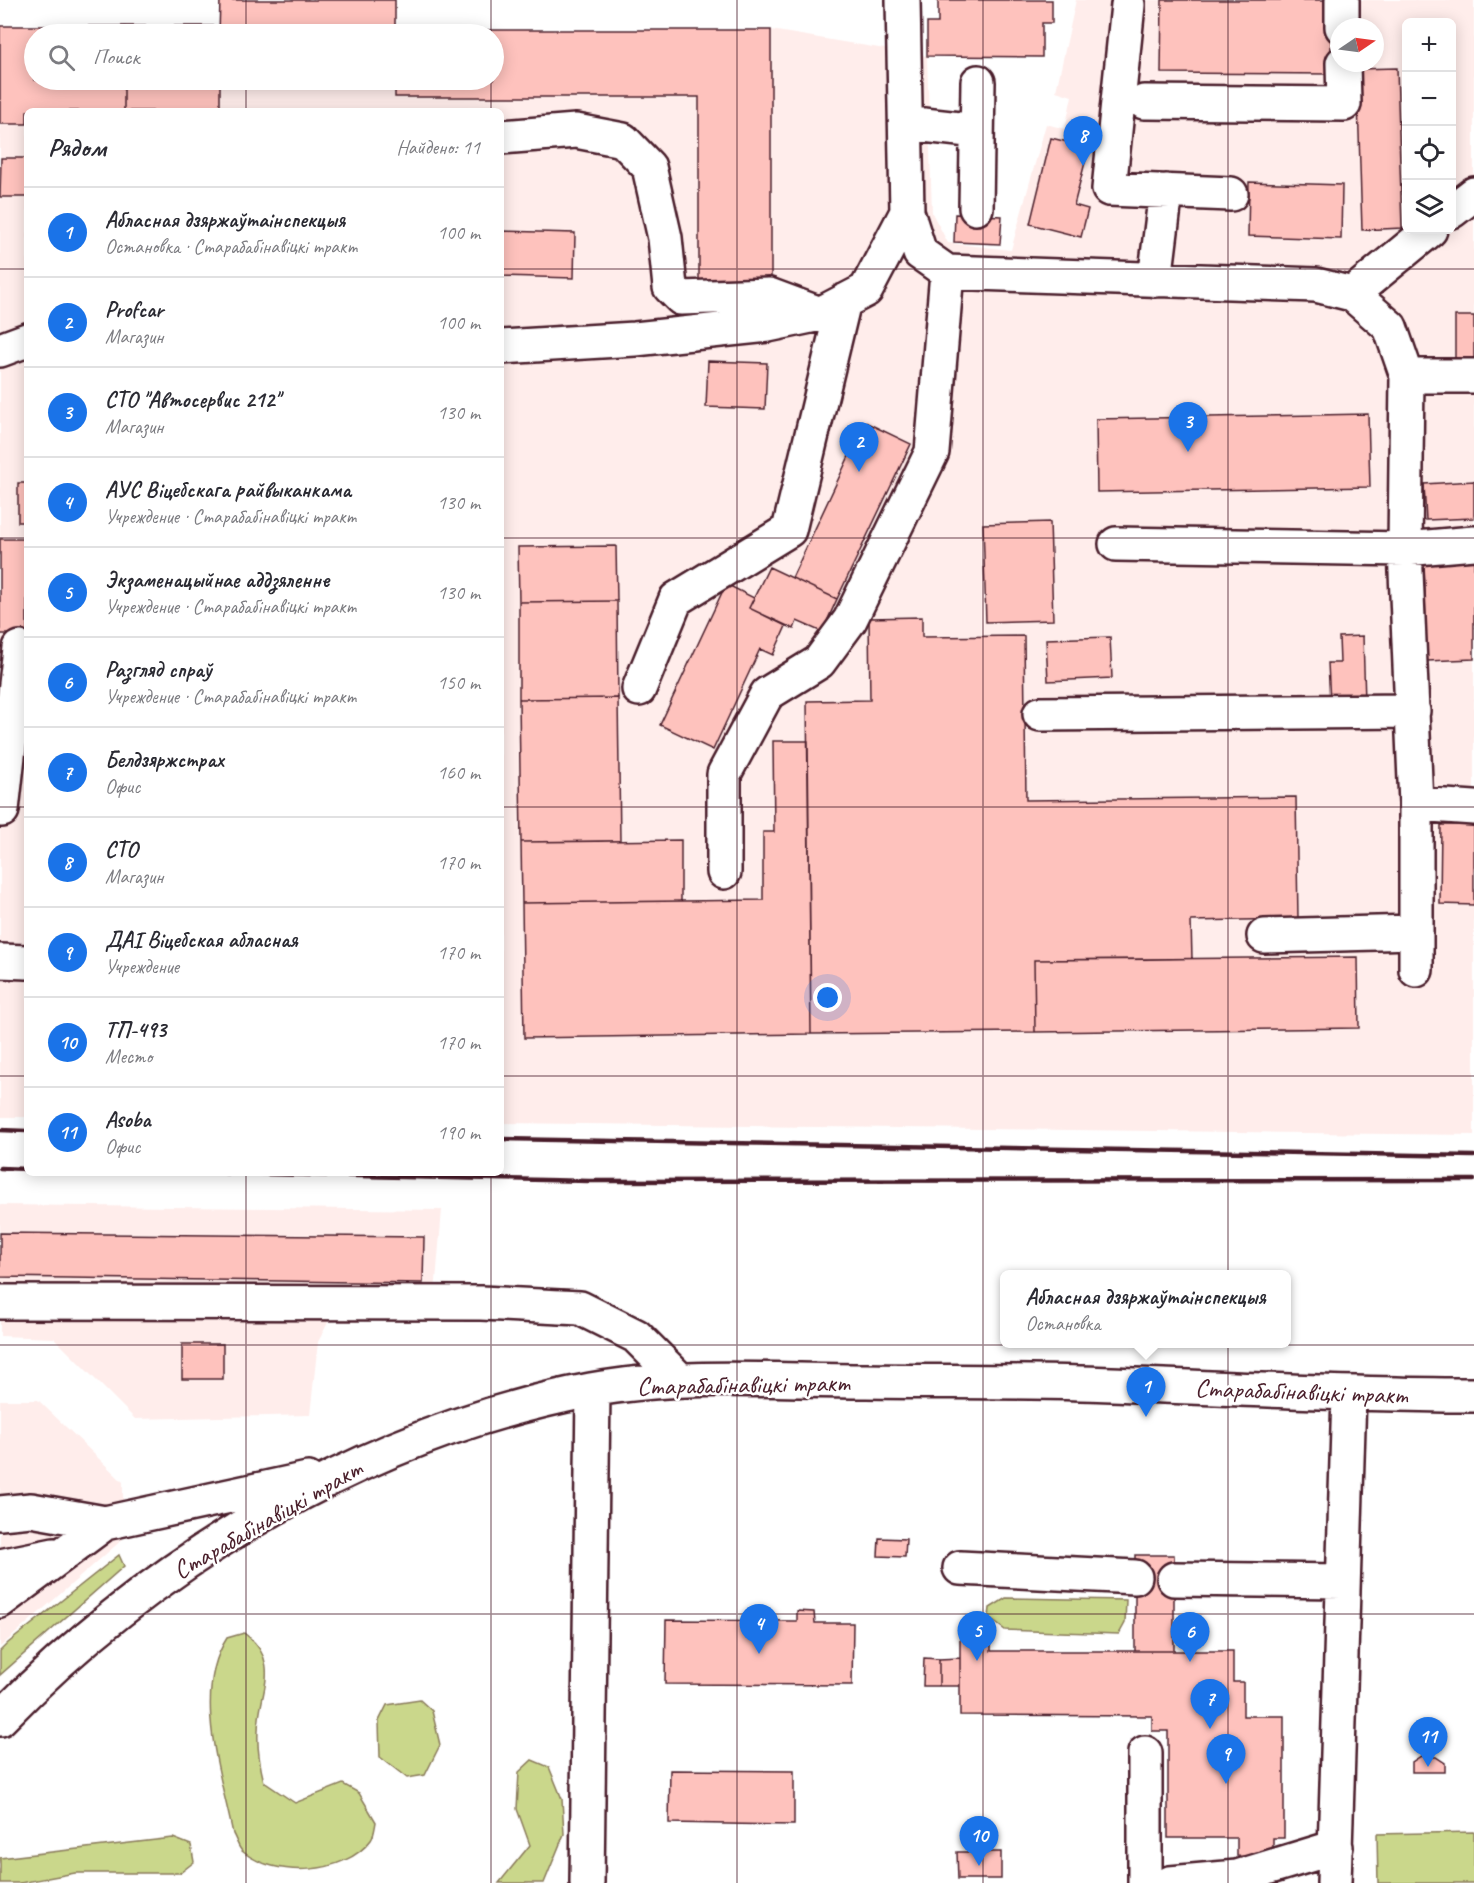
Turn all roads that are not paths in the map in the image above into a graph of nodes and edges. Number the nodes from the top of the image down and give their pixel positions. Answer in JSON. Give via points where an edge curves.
{"nodes":[{"id":1,"x":903,"y":0,"type":"edge"},
{"id":2,"x":1342,"y":0,"type":"edge"},
{"id":3,"x":1128,"y":5,"type":"dead end"},
{"id":4,"x":1342,"y":18,"type":"edge"},
{"id":5,"x":1343,"y":72,"type":"edge"},
{"id":6,"x":978,"y":82,"type":"dead end"},
{"id":7,"x":1144,"y":102,"type":"dead end"},
{"id":8,"x":906,"y":123,"type":"junction"},
{"id":9,"x":977,"y":131,"type":"junction"},
{"id":10,"x":504,"y":137,"type":"edge"},
{"id":11,"x":1166,"y":191,"type":"junction"},
{"id":12,"x":1231,"y":194,"type":"dead end"},
{"id":13,"x":976,"y":208,"type":"dead end"},
{"id":14,"x":907,"y":212,"type":"junction"},
{"id":15,"x":1425,"y":234,"type":"edge"},
{"id":16,"x":947,"y":272,"type":"junction"},
{"id":17,"x":1155,"y":280,"type":"junction"},
{"id":18,"x":1352,"y":294,"type":"junction"},
{"id":19,"x":832,"y":308,"type":"junction"},
{"id":20,"x":24,"y":341,"type":"edge"},
{"id":21,"x":504,"y":347,"type":"edge"},
{"id":22,"x":0,"y":350,"type":"edge"},
{"id":23,"x":1407,"y":376,"type":"junction"},
{"id":24,"x":1474,"y":376,"type":"edge"},
{"id":25,"x":1474,"y":543,"type":"edge"},
{"id":26,"x":1116,"y":544,"type":"dead end"},
{"id":27,"x":1405,"y":549,"type":"junction"},
{"id":28,"x":20,"y":648,"type":"dead end"},
{"id":29,"x":639,"y":689,"type":"dead end"},
{"id":30,"x":1413,"y":711,"type":"junction"},
{"id":31,"x":1040,"y":714,"type":"dead end"},
{"id":32,"x":1416,"y":804,"type":"junction"},
{"id":33,"x":1474,"y":808,"type":"edge"},
{"id":34,"x":10,"y":811,"type":"edge"},
{"id":35,"x":724,"y":872,"type":"dead end"},
{"id":36,"x":1415,"y":932,"type":"junction"},
{"id":37,"x":1264,"y":936,"type":"dead end"},
{"id":38,"x":0,"y":961,"type":"edge"},
{"id":39,"x":24,"y":962,"type":"edge"},
{"id":40,"x":1416,"y":970,"type":"dead end"},
{"id":41,"x":0,"y":1302,"type":"edge"},
{"id":42,"x":680,"y":1380,"type":"junction"},
{"id":43,"x":593,"y":1390,"type":"junction"},
{"id":44,"x":1349,"y":1395,"type":"junction"},
{"id":45,"x":1474,"y":1395,"type":"edge"},
{"id":46,"x":342,"y":1472,"type":"junction"},
{"id":47,"x":0,"y":1513,"type":"edge"},
{"id":48,"x":105,"y":1523,"type":"junction"},
{"id":49,"x":62,"y":1553,"type":"junction"},
{"id":50,"x":0,"y":1566,"type":"edge"},
{"id":51,"x":960,"y":1568,"type":"dead end"},
{"id":52,"x":1135,"y":1577,"type":"dead end"},
{"id":53,"x":1174,"y":1579,"type":"dead end"},
{"id":54,"x":1342,"y":1581,"type":"junction"},
{"id":55,"x":0,"y":1601,"type":"edge"},
{"id":56,"x":0,"y":1719,"type":"edge"},
{"id":57,"x":1145,"y":1753,"type":"dead end"},
{"id":58,"x":1336,"y":1847,"type":"junction"},
{"id":59,"x":1237,"y":1880,"type":"edge"},
{"id":60,"x":587,"y":1883,"type":"edge"},
{"id":61,"x":1145,"y":1883,"type":"edge"},
{"id":62,"x":1170,"y":1883,"type":"edge"},
{"id":63,"x":1335,"y":1883,"type":"edge"}],
"edges":[{"from":1,"to":8,"type":"street"},
{"from":2,"to":4,"type":"street"},
{"from":3,"to":11,"type":"street","via":[[1109,189]]},
{"from":5,"to":7,"type":"street","via":[[1344,104]]},
{"from":6,"to":9,"type":"street"},
{"from":8,"to":9,"type":"street"},
{"from":8,"to":14,"type":"street"},
{"from":9,"to":13,"type":"street"},
{"from":10,"to":19,"type":"street","via":[[576,131],[623,140],[649,166],[665,238],[670,287],[681,298],[769,295]]},
{"from":11,"to":12,"type":"street"},
{"from":11,"to":17,"type":"street"},
{"from":14,"to":16,"type":"street","via":[[920,253]]},
{"from":14,"to":19,"type":"street","via":[[866,290]]},
{"from":15,"to":18,"type":"street"},
{"from":16,"to":17,"type":"street"},
{"from":16,"to":35,"type":"street","via":[[932,452],[850,620],[819,662],[767,694],[724,774]]},
{"from":17,"to":18,"type":"street","via":[[1316,285]]},
{"from":18,"to":23,"type":"street","via":[[1390,327]]},
{"from":19,"to":21,"type":"street","via":[[768,325]]},
{"from":19,"to":29,"type":"street","via":[[789,530],[676,599]]},
{"from":20,"to":22,"type":"street"},
{"from":23,"to":24,"type":"street"},
{"from":23,"to":27,"type":"street"},
{"from":25,"to":27,"type":"street"},
{"from":26,"to":27,"type":"street"},
{"from":27,"to":30,"type":"street"},
{"from":28,"to":34,"type":"street"},
{"from":30,"to":31,"type":"street"},
{"from":30,"to":32,"type":"street"},
{"from":32,"to":33,"type":"street"},
{"from":32,"to":36,"type":"street"},
{"from":36,"to":37,"type":"street"},
{"from":36,"to":40,"type":"street"},
{"from":38,"to":39,"type":"street"},
{"from":41,"to":42,"type":"street","via":[[481,1303],[580,1308],[636,1336]]},
{"from":42,"to":43,"type":"street","name":"Старабабінавіцкі тракт"},
{"from":42,"to":44,"type":"street","name":"Старабабінавіцкі тракт","via":[[1079,1383]]},
{"from":43,"to":46,"type":"street","name":"Старабабінавіцкі тракт","via":[[464,1422]]},
{"from":43,"to":60,"type":"street"},
{"from":44,"to":45,"type":"street","name":"Старабабінавіцкі тракт"},
{"from":44,"to":54,"type":"street"},
{"from":46,"to":48,"type":"street"},
{"from":46,"to":56,"type":"street","name":"Старабабінавіцкі тракт","via":[[241,1528],[164,1577],[46,1672]]},
{"from":47,"to":48,"type":"street","via":[[31,1510]]},
{"from":48,"to":49,"type":"street"},
{"from":49,"to":50,"type":"street"},
{"from":49,"to":55,"type":"street"},
{"from":51,"to":52,"type":"street"},
{"from":53,"to":54,"type":"street"},
{"from":54,"to":58,"type":"street"},
{"from":57,"to":61,"type":"street"},
{"from":58,"to":59,"type":"street"},
{"from":58,"to":63,"type":"street"},
{"from":59,"to":62,"type":"street"}]}
